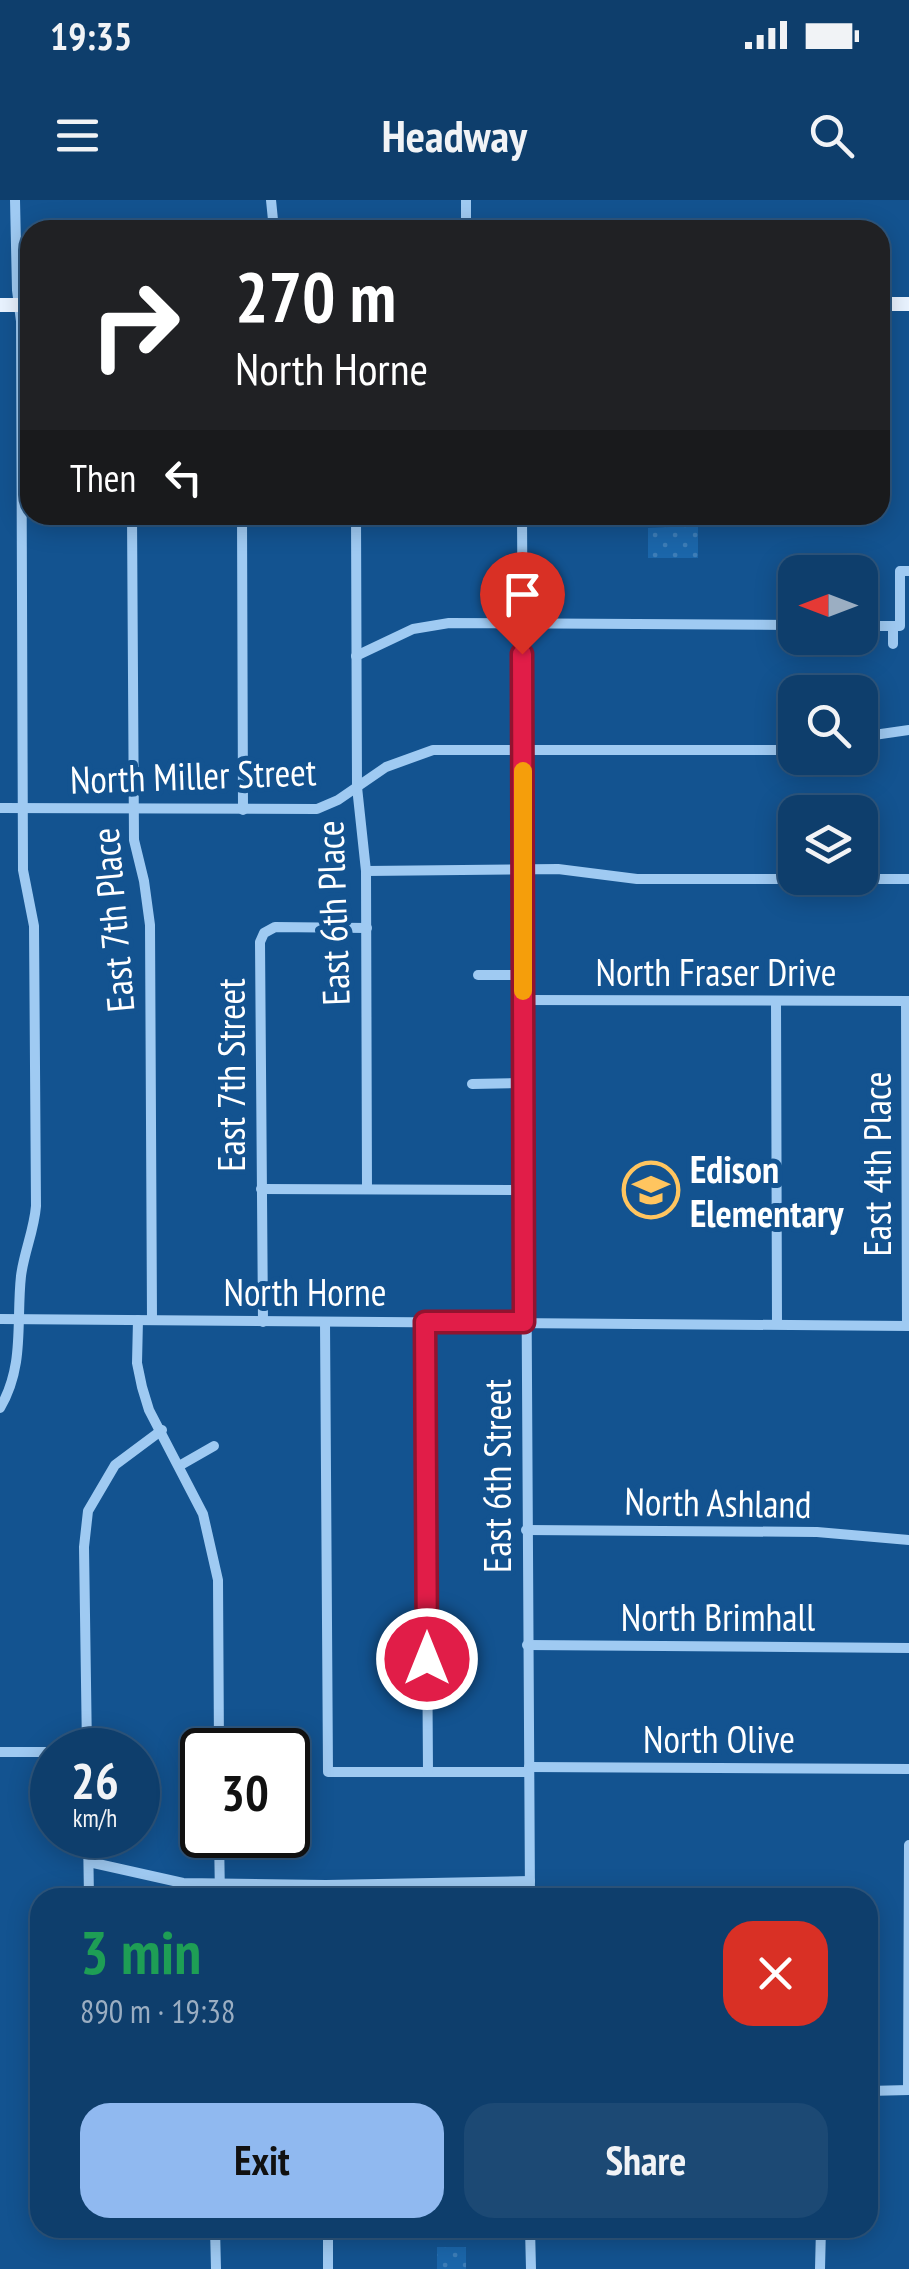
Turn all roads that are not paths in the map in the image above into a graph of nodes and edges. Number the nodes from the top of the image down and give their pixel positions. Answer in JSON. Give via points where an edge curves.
{"nodes":[{"id":1,"x":15,"y":200,"type":"edge"},
{"id":2,"x":20,"y":258,"type":"edge"},
{"id":3,"x":23,"y":525,"type":"edge"},
{"id":4,"x":132,"y":525,"type":"edge"},
{"id":5,"x":242,"y":525,"type":"edge"},
{"id":6,"x":356,"y":525,"type":"edge"},
{"id":7,"x":522,"y":525,"type":"edge"},
{"id":8,"x":909,"y":571,"type":"edge"},
{"id":9,"x":522,"y":623,"type":"junction"},
{"id":10,"x":778,"y":625,"type":"edge"},
{"id":11,"x":878,"y":626,"type":"edge"},
{"id":12,"x":893,"y":626,"type":"junction"},
{"id":13,"x":893,"y":644,"type":"dead end"},
{"id":14,"x":356,"y":656,"type":"junction"},
{"id":15,"x":909,"y":730,"type":"edge"},
{"id":16,"x":878,"y":734,"type":"edge"},
{"id":17,"x":523,"y":750,"type":"junction"},
{"id":18,"x":778,"y":750,"type":"edge"},
{"id":19,"x":357,"y":787,"type":"junction"},
{"id":20,"x":0,"y":808,"type":"edge"},
{"id":21,"x":22,"y":808,"type":"junction"},
{"id":22,"x":133,"y":810,"type":"junction"},
{"id":23,"x":242,"y":810,"type":"junction"},
{"id":24,"x":366,"y":870,"type":"junction"},
{"id":25,"x":523,"y":870,"type":"junction"},
{"id":26,"x":909,"y":880,"type":"edge"},
{"id":27,"x":367,"y":928,"type":"junction"},
{"id":28,"x":478,"y":975,"type":"dead end"},
{"id":29,"x":523,"y":976,"type":"junction"},
{"id":30,"x":523,"y":1000,"type":"junction"},
{"id":31,"x":776,"y":1001,"type":"junction"},
{"id":32,"x":907,"y":1001,"type":"edge"},
{"id":33,"x":472,"y":1084,"type":"dead end"},
{"id":34,"x":523,"y":1084,"type":"junction"},
{"id":35,"x":261,"y":1189,"type":"junction"},
{"id":36,"x":367,"y":1190,"type":"junction"},
{"id":37,"x":524,"y":1190,"type":"junction"},
{"id":38,"x":0,"y":1320,"type":"edge"},
{"id":39,"x":20,"y":1320,"type":"junction"},
{"id":40,"x":138,"y":1320,"type":"junction"},
{"id":41,"x":152,"y":1320,"type":"junction"},
{"id":42,"x":263,"y":1322,"type":"junction"},
{"id":43,"x":325,"y":1322,"type":"junction"},
{"id":44,"x":425,"y":1322,"type":"junction"},
{"id":45,"x":524,"y":1322,"type":"junction"},
{"id":46,"x":777,"y":1323,"type":"junction"},
{"id":47,"x":908,"y":1326,"type":"edge"},
{"id":48,"x":0,"y":1408,"type":"edge"},
{"id":49,"x":162,"y":1430,"type":"junction"},
{"id":50,"x":214,"y":1446,"type":"dead end"},
{"id":51,"x":179,"y":1466,"type":"junction"},
{"id":52,"x":526,"y":1530,"type":"junction"},
{"id":53,"x":909,"y":1540,"type":"edge"},
{"id":54,"x":527,"y":1645,"type":"junction"},
{"id":55,"x":909,"y":1648,"type":"edge"},
{"id":56,"x":86,"y":1728,"type":"edge"},
{"id":57,"x":219,"y":1728,"type":"edge"},
{"id":58,"x":0,"y":1752,"type":"edge"},
{"id":59,"x":30,"y":1752,"type":"edge"},
{"id":60,"x":909,"y":1769,"type":"edge"},
{"id":61,"x":529,"y":1770,"type":"junction"},
{"id":62,"x":428,"y":1772,"type":"junction"},
{"id":63,"x":908,"y":1845,"type":"edge"},
{"id":64,"x":89,"y":1858,"type":"edge"},
{"id":65,"x":220,"y":1858,"type":"edge"},
{"id":66,"x":89,"y":1862,"type":"junction"},
{"id":67,"x":530,"y":1881,"type":"junction"},
{"id":68,"x":220,"y":1884,"type":"junction"},
{"id":69,"x":88,"y":1888,"type":"edge"},
{"id":70,"x":220,"y":1888,"type":"edge"},
{"id":71,"x":281,"y":1888,"type":"edge"},
{"id":72,"x":387,"y":1888,"type":"edge"},
{"id":73,"x":530,"y":1888,"type":"edge"},
{"id":74,"x":909,"y":2090,"type":"edge"},
{"id":75,"x":878,"y":2091,"type":"edge"},
{"id":76,"x":215,"y":2238,"type":"edge"},
{"id":77,"x":328,"y":2238,"type":"edge"},
{"id":78,"x":530,"y":2238,"type":"edge"},
{"id":79,"x":820,"y":2238,"type":"edge"},
{"id":80,"x":216,"y":2269,"type":"edge"},
{"id":81,"x":328,"y":2269,"type":"edge"},
{"id":82,"x":531,"y":2269,"type":"edge"},
{"id":83,"x":820,"y":2269,"type":"edge"}],
"edges":[{"from":1,"to":2,"type":"street"},
{"from":3,"to":21,"type":"street"},
{"from":4,"to":22,"type":"street","name":"East 7th Place"},
{"from":5,"to":23,"type":"street"},
{"from":6,"to":14,"type":"street","name":"East 6th Place"},
{"from":7,"to":9,"type":"street","name":"East 6th Street"},
{"from":8,"to":12,"type":"street","via":[[900,571],[900,626]]},
{"from":9,"to":10,"type":"street"},
{"from":9,"to":14,"type":"street","via":[[431,625]]},
{"from":9,"to":17,"type":"street","name":"East 6th Street"},
{"from":11,"to":12,"type":"street"},
{"from":12,"to":13,"type":"street"},
{"from":14,"to":19,"type":"street","name":"East 6th Place"},
{"from":15,"to":16,"type":"street"},
{"from":17,"to":18,"type":"street","name":"North Miller Street"},
{"from":17,"to":19,"type":"street","name":"North Miller Street","via":[[433,750],[386,766]]},
{"from":17,"to":25,"type":"street","name":"East 6th Street"},
{"from":19,"to":23,"type":"street","name":"North Miller Street","via":[[317,809]]},
{"from":19,"to":24,"type":"street","name":"East 6th Place"},
{"from":20,"to":21,"type":"street","name":"North Miller Street"},
{"from":21,"to":22,"type":"street","name":"North Miller Street"},
{"from":21,"to":39,"type":"street","via":[[23,873],[34,926],[36,1206],[21,1271]]},
{"from":22,"to":23,"type":"street","name":"North Miller Street"},
{"from":22,"to":41,"type":"street","name":"East 7th Place","via":[[150,925]]},
{"from":24,"to":25,"type":"street"},
{"from":24,"to":27,"type":"street","name":"East 6th Place"},
{"from":25,"to":26,"type":"street","via":[[637,879]]},
{"from":25,"to":29,"type":"street","name":"East 6th Street"},
{"from":27,"to":35,"type":"street","name":"East 7th Street","via":[[276,927],[262,937]]},
{"from":27,"to":36,"type":"street","name":"East 6th Place"},
{"from":28,"to":29,"type":"street"},
{"from":29,"to":30,"type":"street","name":"East 6th Street"},
{"from":30,"to":31,"type":"street","name":"North Fraser Drive"},
{"from":30,"to":34,"type":"street","name":"East 6th Street"},
{"from":31,"to":32,"type":"street","name":"North Fraser Drive"},
{"from":31,"to":46,"type":"street"},
{"from":32,"to":47,"type":"street","name":"East 4th Place"},
{"from":33,"to":34,"type":"street"},
{"from":34,"to":37,"type":"street","name":"East 6th Street"},
{"from":35,"to":36,"type":"street"},
{"from":35,"to":42,"type":"street","name":"East 7th Street"},
{"from":36,"to":37,"type":"street"},
{"from":37,"to":45,"type":"street","name":"East 6th Street"},
{"from":38,"to":39,"type":"street","name":"North Horne"},
{"from":39,"to":40,"type":"street","name":"North Horne"},
{"from":39,"to":48,"type":"street","via":[[17,1366]]},
{"from":40,"to":41,"type":"street","name":"North Horne"},
{"from":40,"to":49,"type":"street","via":[[142,1387]]},
{"from":41,"to":42,"type":"street","name":"North Horne"},
{"from":42,"to":43,"type":"street","name":"North Horne"},
{"from":43,"to":44,"type":"street","name":"North Horne"},
{"from":43,"to":62,"type":"street","name":"North Olive","via":[[328,1772]]},
{"from":44,"to":45,"type":"street","name":"North Horne"},
{"from":44,"to":62,"type":"street"},
{"from":45,"to":46,"type":"street","name":"North Horne"},
{"from":45,"to":52,"type":"street","name":"East 6th Street"},
{"from":46,"to":47,"type":"street","name":"North Horne"},
{"from":49,"to":51,"type":"street"},
{"from":49,"to":56,"type":"street","via":[[114,1465],[88,1511]]},
{"from":50,"to":51,"type":"street"},
{"from":51,"to":57,"type":"street","via":[[215,1556]]},
{"from":52,"to":53,"type":"street","name":"North Ashland","via":[[816,1532]]},
{"from":52,"to":54,"type":"street","name":"East 6th Street"},
{"from":54,"to":55,"type":"street","name":"North Brimhall"},
{"from":54,"to":61,"type":"street","name":"East 6th Street"},
{"from":58,"to":59,"type":"street"},
{"from":60,"to":61,"type":"street","name":"North Olive"},
{"from":61,"to":62,"type":"street","name":"North Olive"},
{"from":61,"to":67,"type":"street","name":"East 6th Street"},
{"from":63,"to":74,"type":"street"},
{"from":64,"to":66,"type":"street"},
{"from":65,"to":68,"type":"street"},
{"from":66,"to":68,"type":"street","via":[[163,1880]]},
{"from":66,"to":69,"type":"street"},
{"from":67,"to":72,"type":"street"},
{"from":67,"to":73,"type":"street","name":"East 6th Street"},
{"from":68,"to":70,"type":"street"},
{"from":68,"to":71,"type":"street"},
{"from":74,"to":75,"type":"street"},
{"from":76,"to":80,"type":"street"},
{"from":77,"to":81,"type":"street"},
{"from":78,"to":82,"type":"street"},
{"from":79,"to":83,"type":"street"}]}
